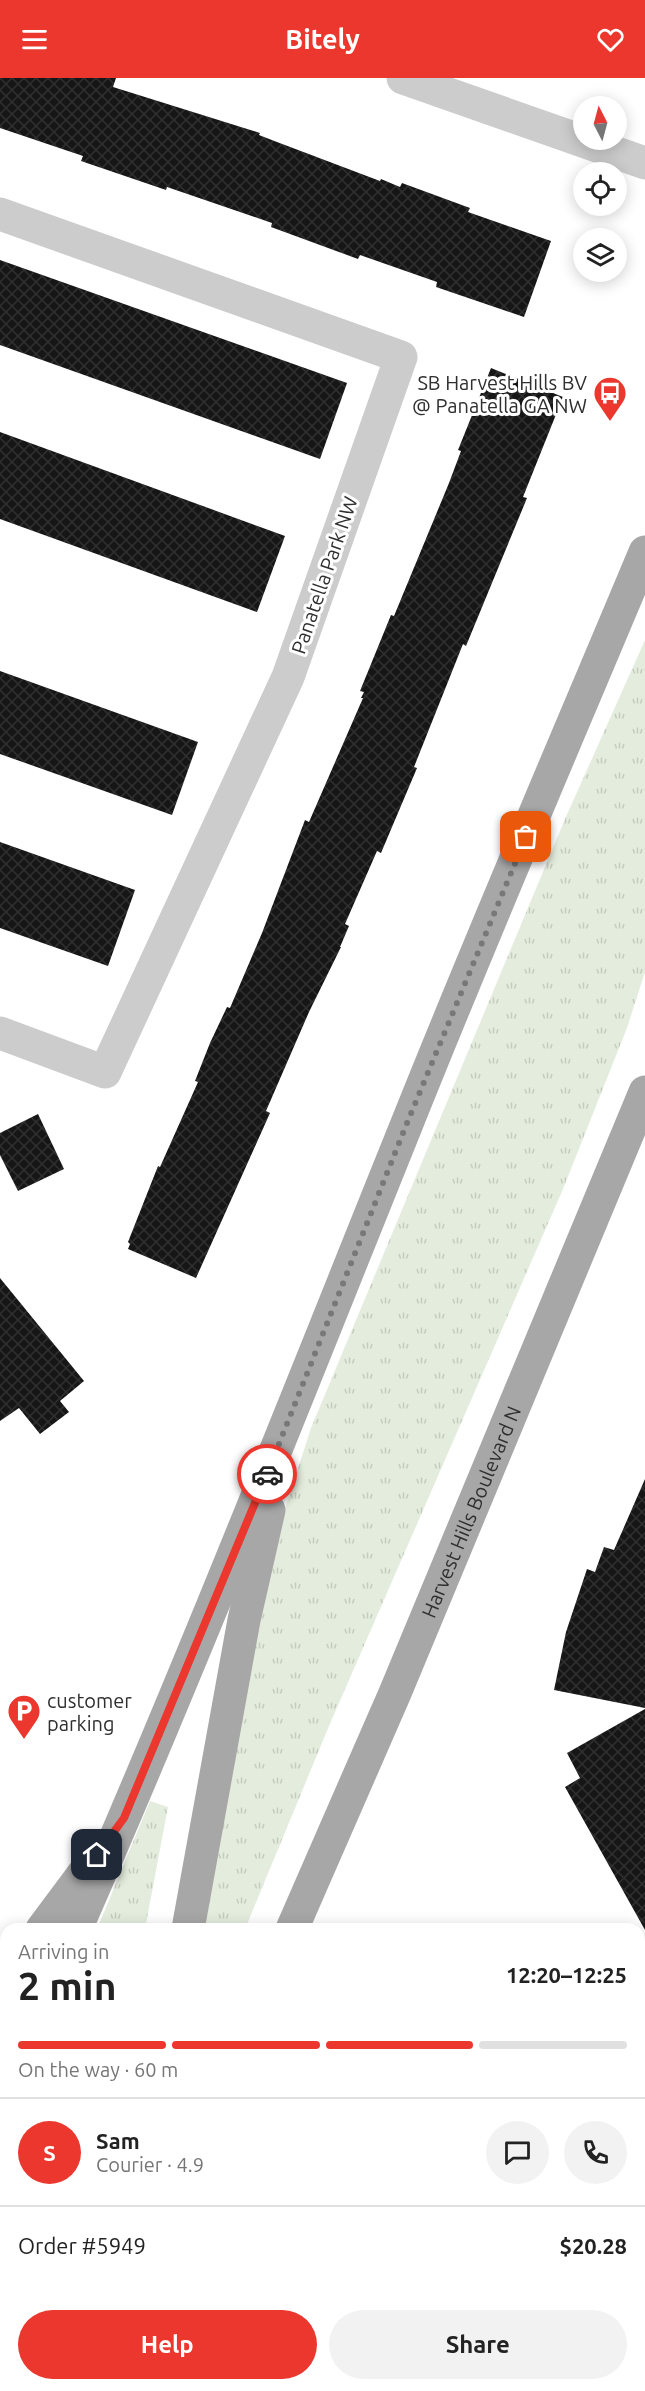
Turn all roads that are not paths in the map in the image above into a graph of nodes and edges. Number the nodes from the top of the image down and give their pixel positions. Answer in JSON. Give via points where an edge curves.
{"nodes":[{"id":1,"x":403,"y":78,"type":"edge"},
{"id":2,"x":645,"y":163,"type":"edge"},
{"id":3,"x":0,"y":214,"type":"edge"},
{"id":4,"x":645,"y":552,"type":"edge"},
{"id":5,"x":0,"y":1033,"type":"edge"},
{"id":6,"x":645,"y":1092,"type":"edge"},
{"id":7,"x":288,"y":1423,"type":"junction"},
{"id":8,"x":124,"y":1818,"type":"junction"},
{"id":9,"x":46,"y":1923,"type":"edge"},
{"id":10,"x":79,"y":1923,"type":"edge"},
{"id":11,"x":189,"y":1923,"type":"edge"},
{"id":12,"x":295,"y":1923,"type":"edge"}],
"edges":[{"from":1,"to":2,"type":"street"},
{"from":3,"to":5,"type":"street","name":"Panatella Park NW","via":[[401,357],[288,677],[105,1072]]},
{"from":4,"to":7,"type":"main road","via":[[407,1123]]},
{"from":6,"to":12,"type":"main road","name":"Harvest Hills Boulevard N","via":[[395,1693]]},
{"from":7,"to":8,"type":"main road"},
{"from":7,"to":11,"type":"main road","via":[[244,1620]]},
{"from":8,"to":9,"type":"main road"},
{"from":8,"to":10,"type":"main road"}]}
